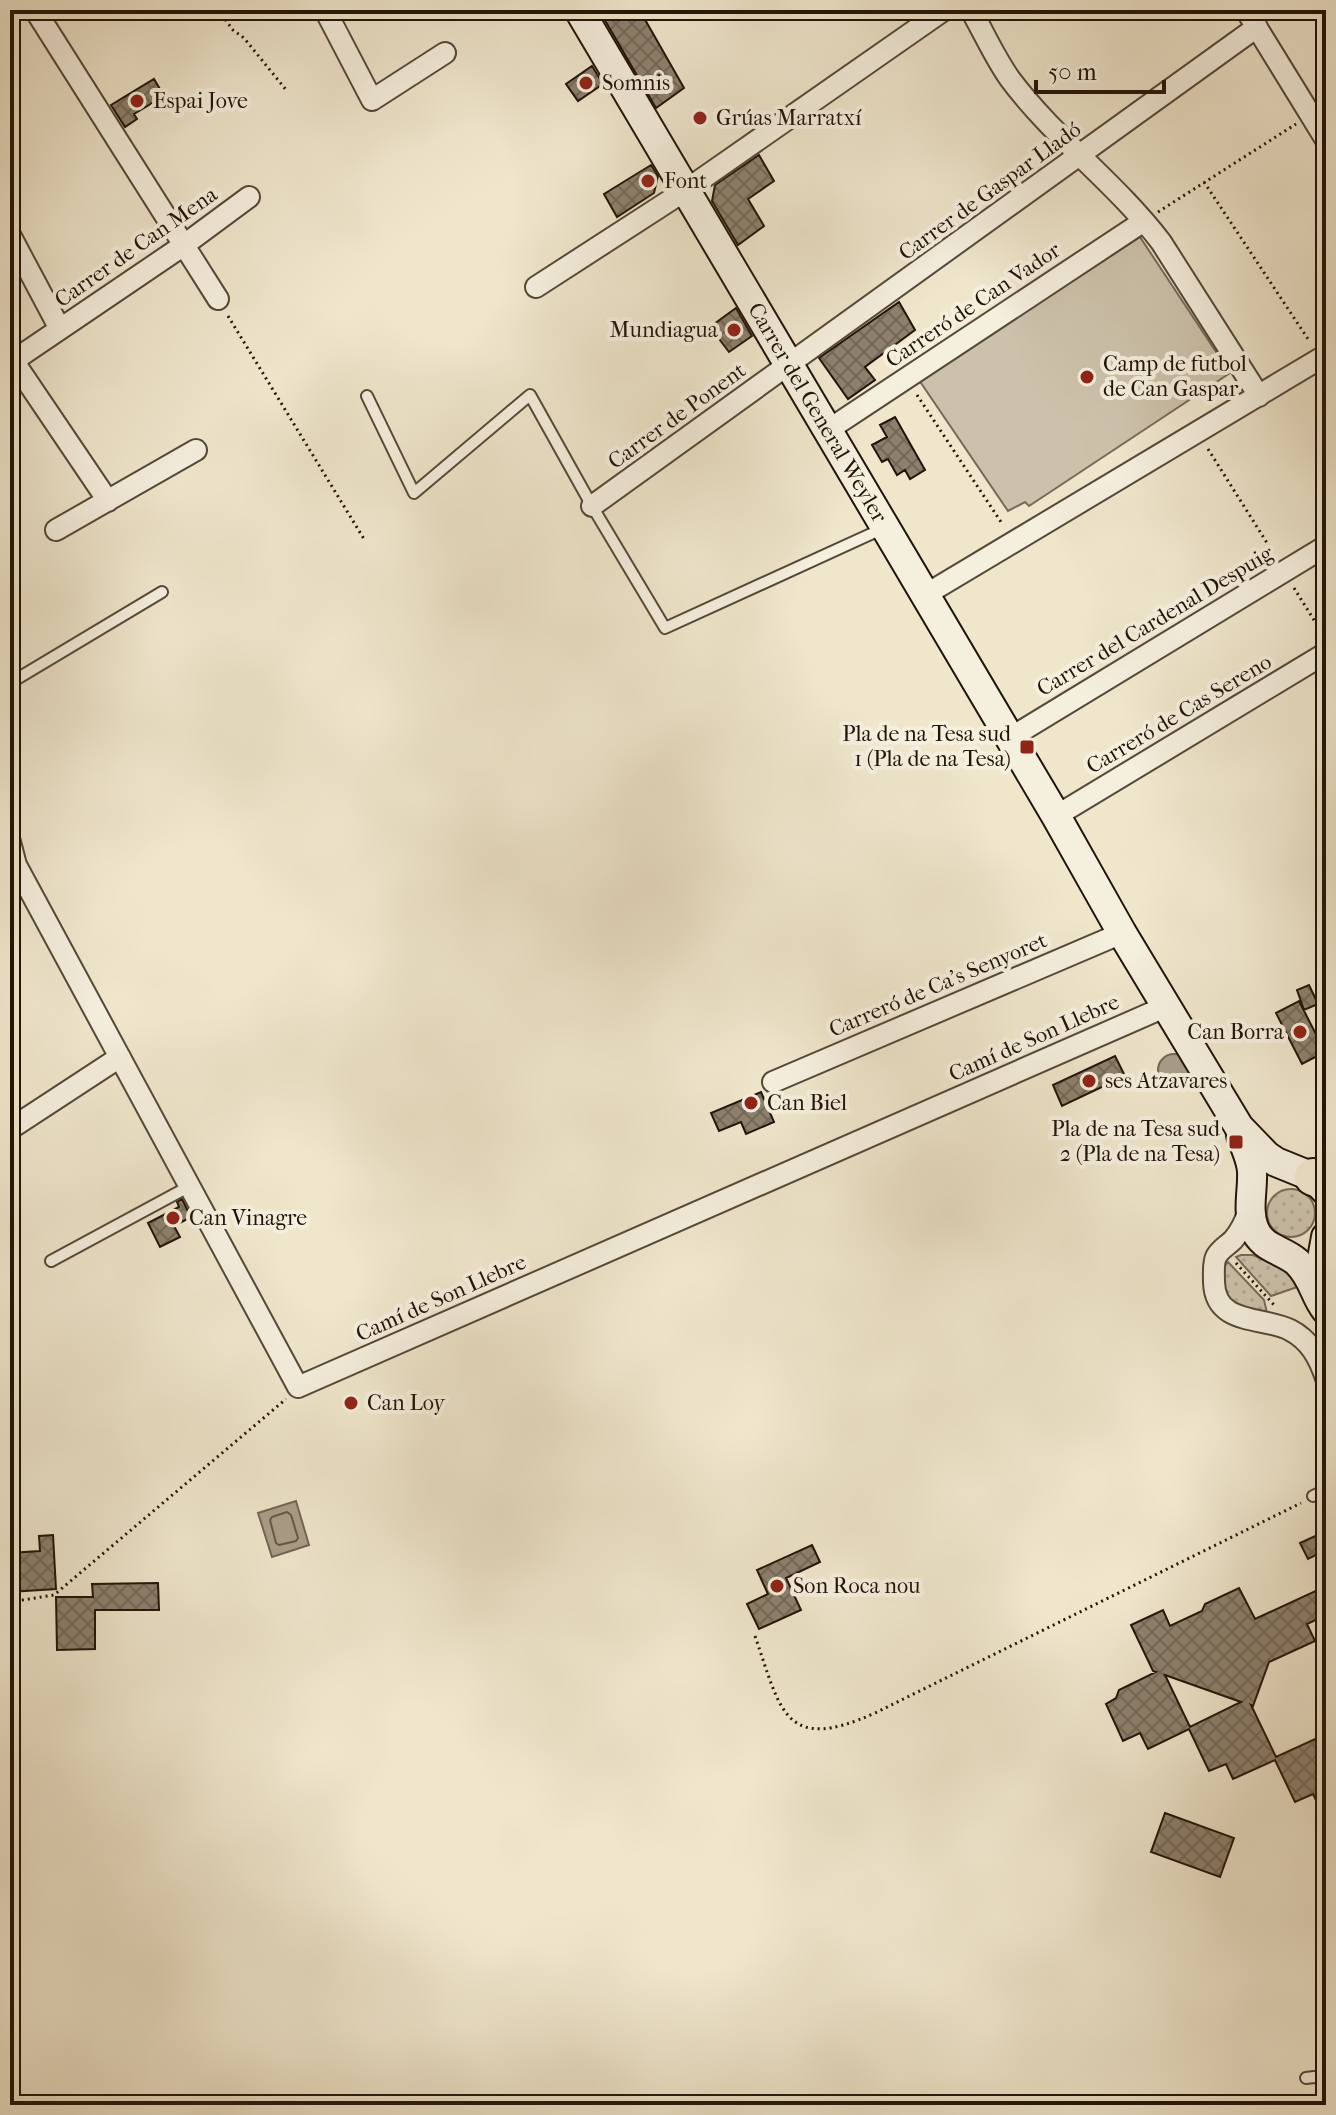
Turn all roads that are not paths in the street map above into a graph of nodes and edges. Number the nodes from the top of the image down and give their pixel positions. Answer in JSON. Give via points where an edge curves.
{"nodes":[{"id":1,"x":35,"y":10,"type":"edge"},
{"id":2,"x":325,"y":10,"type":"edge"},
{"id":3,"x":944,"y":10,"type":"edge"},
{"id":4,"x":971,"y":10,"type":"edge"},
{"id":5,"x":584,"y":12,"type":"edge"},
{"id":6,"x":1251,"y":19,"type":"edge"},
{"id":7,"x":445,"y":53,"type":"dead end"},
{"id":8,"x":1318,"y":110,"type":"edge"},
{"id":9,"x":1326,"y":140,"type":"edge"},
{"id":10,"x":1079,"y":155,"type":"junction"},
{"id":11,"x":686,"y":190,"type":"junction"},
{"id":12,"x":249,"y":197,"type":"dead end"},
{"id":13,"x":1144,"y":221,"type":"junction"},
{"id":14,"x":10,"y":235,"type":"edge"},
{"id":15,"x":184,"y":245,"type":"junction"},
{"id":16,"x":536,"y":287,"type":"dead end"},
{"id":17,"x":218,"y":299,"type":"road end"},
{"id":18,"x":60,"y":329,"type":"junction"},
{"id":19,"x":1324,"y":357,"type":"edge"},
{"id":20,"x":11,"y":360,"type":"edge"},
{"id":21,"x":790,"y":365,"type":"junction"},
{"id":22,"x":367,"y":396,"type":"dead end"},
{"id":23,"x":1259,"y":396,"type":"junction"},
{"id":24,"x":828,"y":430,"type":"junction"},
{"id":25,"x":196,"y":450,"type":"dead end"},
{"id":26,"x":108,"y":501,"type":"junction"},
{"id":27,"x":592,"y":506,"type":"junction"},
{"id":28,"x":886,"y":528,"type":"junction"},
{"id":29,"x":56,"y":530,"type":"dead end"},
{"id":30,"x":1326,"y":546,"type":"edge"},
{"id":31,"x":162,"y":592,"type":"dead end"},
{"id":32,"x":925,"y":595,"type":"junction"},
{"id":33,"x":1326,"y":653,"type":"edge"},
{"id":34,"x":10,"y":683,"type":"edge"},
{"id":35,"x":1010,"y":738,"type":"junction"},
{"id":36,"x":1056,"y":816,"type":"junction"},
{"id":37,"x":10,"y":842,"type":"edge"},
{"id":38,"x":1122,"y":933,"type":"junction"},
{"id":39,"x":1167,"y":1006,"type":"junction"},
{"id":40,"x":120,"y":1057,"type":"junction"},
{"id":41,"x":773,"y":1082,"type":"dead end"},
{"id":42,"x":1239,"y":1127,"type":"junction"},
{"id":43,"x":10,"y":1129,"type":"edge"},
{"id":44,"x":1316,"y":1181,"type":"edge"},
{"id":45,"x":190,"y":1186,"type":"junction"},
{"id":46,"x":1250,"y":1206,"type":"junction"},
{"id":47,"x":1326,"y":1236,"type":"edge"},
{"id":48,"x":1278,"y":1251,"type":"junction"},
{"id":49,"x":51,"y":1261,"type":"dead end"},
{"id":50,"x":1215,"y":1270,"type":"junction"},
{"id":51,"x":1326,"y":1286,"type":"edge"},
{"id":52,"x":1326,"y":1310,"type":"edge"},
{"id":53,"x":1326,"y":1378,"type":"edge"},
{"id":54,"x":1326,"y":1490,"type":"edge"},
{"id":55,"x":1313,"y":1496,"type":"road end"},
{"id":56,"x":1306,"y":2078,"type":"dead end"},
{"id":57,"x":1326,"y":2080,"type":"edge"}],
"edges":[{"from":1,"to":15,"type":"street"},
{"from":2,"to":7,"type":"street","via":[[372,100]]},
{"from":3,"to":11,"type":"street"},
{"from":4,"to":10,"type":"street","via":[[1010,78]]},
{"from":5,"to":11,"type":"street","name":"Carrer del General Weyler"},
{"from":6,"to":8,"type":"street"},
{"from":6,"to":10,"type":"street","name":"Carrer de Gaspar Lladó"},
{"from":8,"to":9,"type":"street"},
{"from":10,"to":13,"type":"street"},
{"from":10,"to":21,"type":"street","name":"Carrer de Gaspar Lladó"},
{"from":11,"to":16,"type":"street"},
{"from":11,"to":21,"type":"street","name":"Carrer del General Weyler"},
{"from":12,"to":15,"type":"street","name":"Carrer de Can Mena"},
{"from":13,"to":23,"type":"street"},
{"from":13,"to":24,"type":"street","name":"Carreró de Can Vador"},
{"from":14,"to":18,"type":"street"},
{"from":15,"to":17,"type":"street"},
{"from":15,"to":18,"type":"street","name":"Carrer de Can Mena"},
{"from":18,"to":20,"type":"street","name":"Carrer de Can Mena"},
{"from":19,"to":23,"type":"street"},
{"from":20,"to":26,"type":"street"},
{"from":21,"to":24,"type":"street","name":"Carrer del General Weyler"},
{"from":21,"to":27,"type":"street","name":"Carrer de Ponent"},
{"from":22,"to":27,"type":"lane","via":[[414,493],[530,395]]},
{"from":23,"to":32,"type":"street"},
{"from":24,"to":28,"type":"street","name":"Carrer del General Weyler"},
{"from":25,"to":26,"type":"street"},
{"from":26,"to":29,"type":"street"},
{"from":27,"to":28,"type":"lane","via":[[665,628]]},
{"from":28,"to":32,"type":"street","name":"Carrer del General Weyler"},
{"from":30,"to":35,"type":"street","name":"Carrer del Cardenal Despuig"},
{"from":31,"to":34,"type":"lane"},
{"from":32,"to":35,"type":"street","name":"Carrer del General Weyler"},
{"from":33,"to":36,"type":"street","name":"Carreró de Cas Sereno"},
{"from":35,"to":36,"type":"street","name":"Carrer del General Weyler"},
{"from":36,"to":38,"type":"street","name":"Carrer del General Weyler"},
{"from":37,"to":40,"type":"street","via":[[16,865]]},
{"from":38,"to":39,"type":"street","name":"Carrer del General Weyler"},
{"from":38,"to":41,"type":"street","name":"Carreró de Ca's Senyoret"},
{"from":39,"to":42,"type":"street","name":"Carrer del General Weyler"},
{"from":39,"to":45,"type":"street","name":"Camí de Son Llebre","via":[[298,1387]]},
{"from":40,"to":43,"type":"street"},
{"from":40,"to":45,"type":"street"},
{"from":42,"to":44,"type":"street","via":[[1267,1156]]},
{"from":42,"to":46,"type":"street","via":[[1251,1161]]},
{"from":44,"to":46,"type":"street","via":[[1287,1172],[1274,1175]]},
{"from":45,"to":49,"type":"lane"},
{"from":46,"to":48,"type":"street","via":[[1255,1232]]},
{"from":46,"to":50,"type":"street","via":[[1240,1231],[1216,1256]]},
{"from":47,"to":48,"type":"street","via":[[1308,1251]]},
{"from":47,"to":51,"type":"street"},
{"from":48,"to":50,"type":"street","via":[[1239,1249]]},
{"from":48,"to":52,"type":"street","via":[[1306,1271]]},
{"from":50,"to":53,"type":"street","via":[[1215,1293],[1225,1309],[1301,1337]]},
{"from":54,"to":55,"type":"lane"},
{"from":56,"to":57,"type":"lane"}]}
